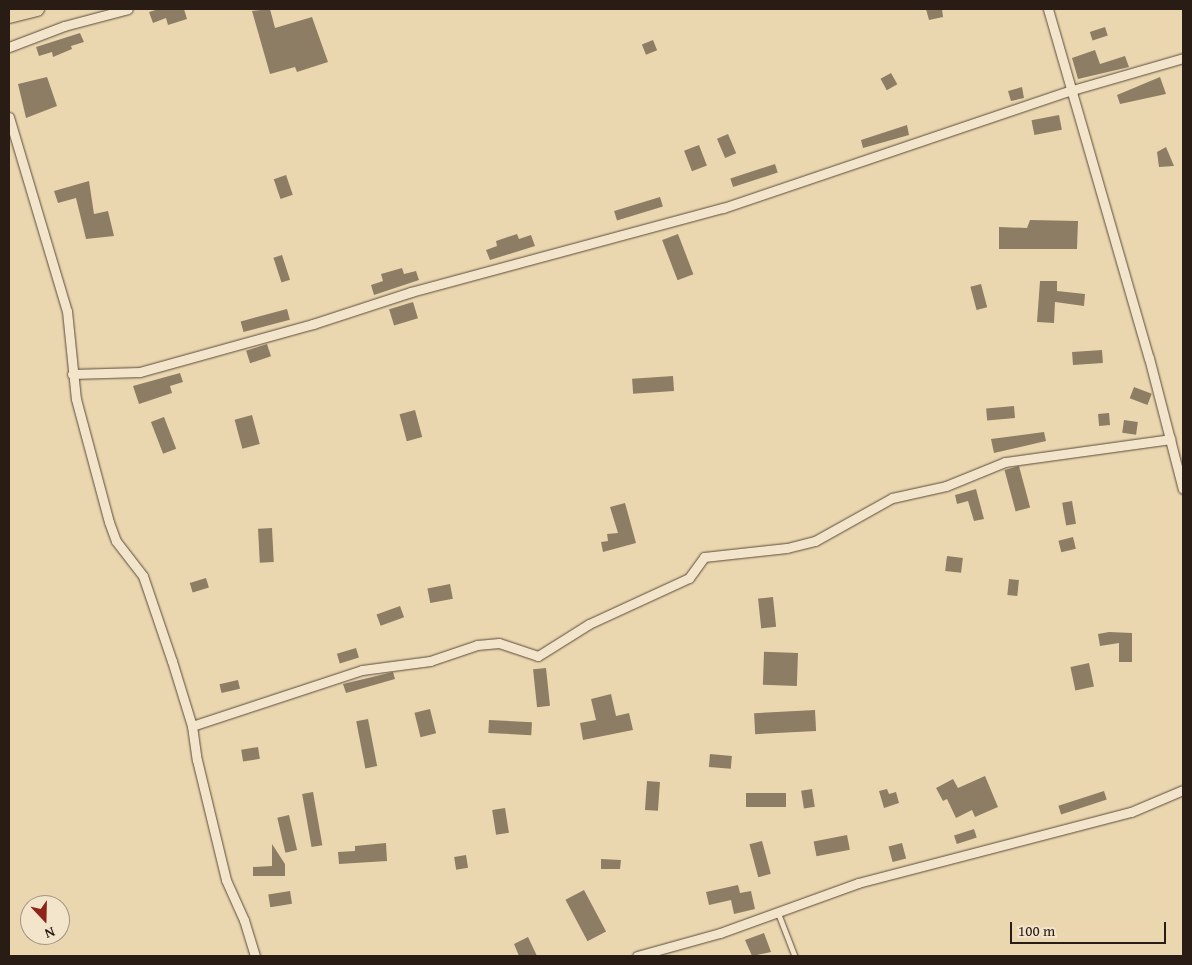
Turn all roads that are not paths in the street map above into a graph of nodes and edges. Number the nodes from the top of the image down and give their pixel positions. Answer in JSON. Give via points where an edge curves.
{"nodes":[{"id":1,"x":37,"y":9,"type":"edge"},
{"id":2,"x":128,"y":9,"type":"edge"},
{"id":3,"x":1048,"y":9,"type":"edge"},
{"id":4,"x":9,"y":16,"type":"edge"},
{"id":5,"x":9,"y":47,"type":"edge"},
{"id":6,"x":1183,"y":58,"type":"edge"},
{"id":7,"x":1070,"y":91,"type":"junction"},
{"id":8,"x":9,"y":117,"type":"edge"},
{"id":9,"x":72,"y":374,"type":"junction"},
{"id":10,"x":1170,"y":439,"type":"junction"},
{"id":11,"x":1183,"y":489,"type":"edge"},
{"id":12,"x":192,"y":726,"type":"junction"},
{"id":13,"x":1183,"y":790,"type":"edge"},
{"id":14,"x":778,"y":912,"type":"junction"},
{"id":15,"x":255,"y":956,"type":"edge"},
{"id":16,"x":637,"y":956,"type":"edge"},
{"id":17,"x":795,"y":956,"type":"edge"}],
"edges":[{"from":1,"to":4,"type":"main road"},
{"from":2,"to":5,"type":"street","via":[[64,26]]},
{"from":3,"to":7,"type":"street"},
{"from":6,"to":7,"type":"street"},
{"from":7,"to":9,"type":"street","via":[[723,208],[411,292],[313,324],[140,372]]},
{"from":7,"to":10,"type":"street"},
{"from":8,"to":9,"type":"street","via":[[67,311]]},
{"from":9,"to":12,"type":"street","via":[[84,439],[109,522],[116,540],[143,576]]},
{"from":10,"to":11,"type":"street"},
{"from":10,"to":12,"type":"street","via":[[1005,462],[946,486],[892,498],[814,541],[787,548],[704,557],[689,578],[589,624],[538,656],[500,644],[477,645],[430,661],[362,670]]},
{"from":12,"to":15,"type":"street","via":[[199,770],[226,880],[244,920]]},
{"from":13,"to":14,"type":"street","via":[[1131,812],[858,883]]},
{"from":14,"to":16,"type":"street","via":[[720,933]]},
{"from":14,"to":17,"type":"lane"}]}
